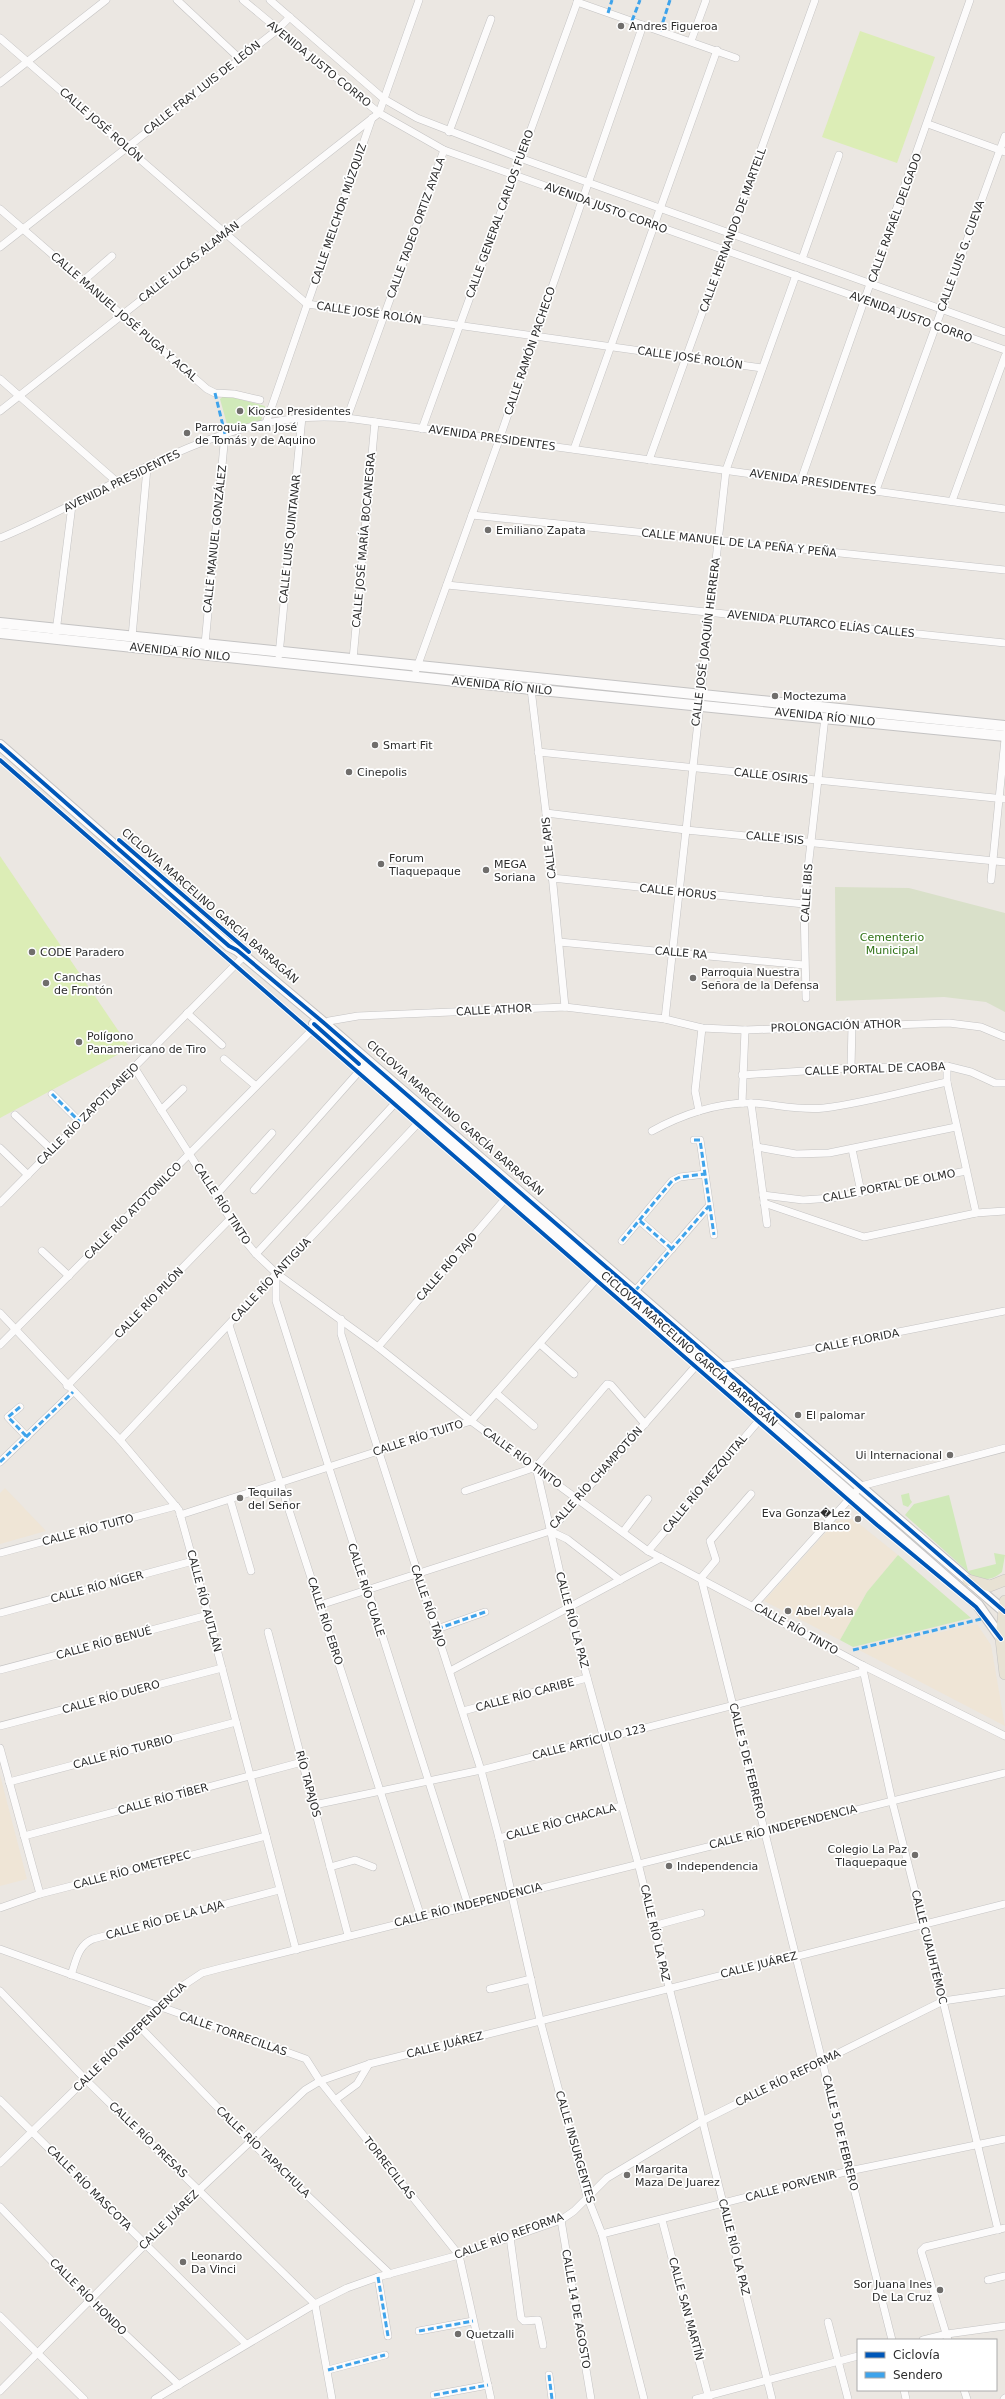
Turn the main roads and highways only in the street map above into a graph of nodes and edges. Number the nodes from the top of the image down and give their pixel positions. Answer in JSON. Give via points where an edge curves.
{"nodes":[{"id":1,"x":0,"y":623,"type":"edge"},
{"id":2,"x":0,"y":633,"type":"edge"},
{"id":3,"x":56,"y":634,"type":"junction"},
{"id":4,"x":168,"y":640,"type":"junction"},
{"id":5,"x":167,"y":650,"type":"junction"},
{"id":6,"x":279,"y":657,"type":"junction"},
{"id":7,"x":699,"y":699,"type":"junction"},
{"id":8,"x":1005,"y":726,"type":"edge"},
{"id":9,"x":1005,"y":736,"type":"edge"},
{"id":10,"x":0,"y":745,"type":"edge"},
{"id":11,"x":320,"y":1025,"type":"junction"},
{"id":12,"x":512,"y":1192,"type":"junction"},
{"id":13,"x":968,"y":1580,"type":"junction"},
{"id":14,"x":1005,"y":1580,"type":"edge"},
{"id":15,"x":1004,"y":1608,"type":"edge"},
{"id":16,"x":1003,"y":1641,"type":"edge"},
{"id":17,"x":1005,"y":1674,"type":"edge"}],
"edges":[{"from":1,"to":3,"type":"main road","name":"AVENIDA RÍO NILO"},
{"from":2,"to":3,"type":"main road","name":"AVENIDA RÍO NILO"},
{"from":3,"to":4,"type":"main road","name":"AVENIDA RÍO NILO"},
{"from":3,"to":5,"type":"main road","name":"AVENIDA RÍO NILO"},
{"from":4,"to":5,"type":"main road"},
{"from":4,"to":6,"type":"main road","name":"AVENIDA RÍO NILO"},
{"from":5,"to":6,"type":"main road","name":"AVENIDA RÍO NILO"},
{"from":6,"to":7,"type":"main road","name":"AVENIDA RÍO NILO","via":[[353,659]]},
{"from":6,"to":7,"type":"main road","name":"AVENIDA RÍO NILO","via":[[530,689]]},
{"from":7,"to":8,"type":"main road","name":"AVENIDA RÍO NILO"},
{"from":7,"to":9,"type":"main road","name":"AVENIDA RÍO NILO","via":[[825,717]]},
{"from":10,"to":11,"type":"main road"},
{"from":11,"to":12,"type":"main road"},
{"from":11,"to":12,"type":"main road","via":[[399,1099]]},
{"from":12,"to":13,"type":"main road","via":[[635,1291]]},
{"from":12,"to":16,"type":"main road","via":[[600,1275],[978,1605]]},
{"from":13,"to":14,"type":"main road","via":[[990,1586]]},
{"from":13,"to":15,"type":"main road"},
{"from":15,"to":16,"type":"main road"},
{"from":16,"to":17,"type":"main road"}]}
